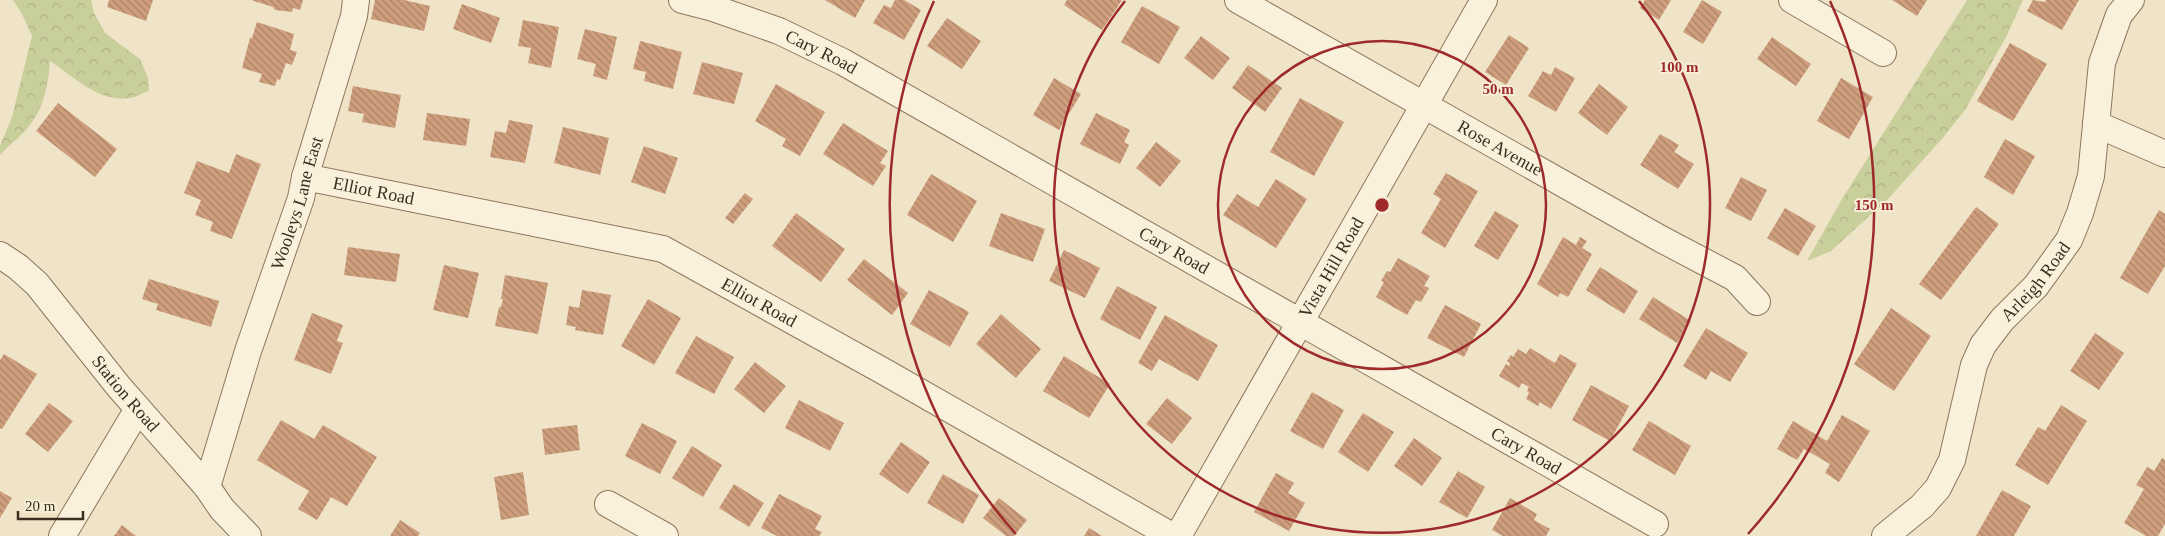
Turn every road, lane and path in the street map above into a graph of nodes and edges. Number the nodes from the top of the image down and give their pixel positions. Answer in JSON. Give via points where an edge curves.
{"nodes":[{"id":1,"x":356,"y":0,"type":"edge"},
{"id":2,"x":682,"y":0,"type":"edge"},
{"id":3,"x":1238,"y":0,"type":"edge"},
{"id":4,"x":1484,"y":0,"type":"edge"},
{"id":5,"x":1792,"y":0,"type":"edge"},
{"id":6,"x":2131,"y":0,"type":"edge"},
{"id":7,"x":1883,"y":53,"type":"dead end"},
{"id":8,"x":1424,"y":106,"type":"junction"},
{"id":9,"x":2096,"y":124,"type":"junction"},
{"id":10,"x":2165,"y":154,"type":"edge"},
{"id":11,"x":305,"y":177,"type":"junction"},
{"id":12,"x":0,"y":255,"type":"edge"},
{"id":13,"x":1757,"y":302,"type":"dead end"},
{"id":14,"x":1301,"y":322,"type":"junction"},
{"id":15,"x":138,"y":409,"type":"junction"},
{"id":16,"x":207,"y":487,"type":"junction"},
{"id":17,"x":608,"y":504,"type":"dead end"},
{"id":18,"x":1655,"y":524,"type":"dead end"},
{"id":19,"x":62,"y":536,"type":"edge"},
{"id":20,"x":248,"y":536,"type":"edge"},
{"id":21,"x":664,"y":536,"type":"edge"},
{"id":22,"x":1172,"y":536,"type":"edge"},
{"id":23,"x":1178,"y":536,"type":"edge"},
{"id":24,"x":1885,"y":536,"type":"edge"}],
"edges":[{"from":1,"to":11,"type":"street","name":"Wooleys Lane East","via":[[354,16]]},
{"from":2,"to":14,"type":"street","name":"Cary Road","via":[[779,30],[843,62]]},
{"from":3,"to":8,"type":"street","name":"Rose Avenue"},
{"from":4,"to":8,"type":"street","name":"Vista Hill Road"},
{"from":5,"to":7,"type":"street"},
{"from":6,"to":9,"type":"street","name":"Arleigh Road","via":[[2119,15],[2102,63]]},
{"from":8,"to":13,"type":"street","name":"Rose Avenue","via":[[1727,273]]},
{"from":8,"to":14,"type":"street","name":"Vista Hill Road"},
{"from":9,"to":10,"type":"street"},
{"from":9,"to":24,"type":"street","name":"Arleigh Road","via":[[2091,176],[2069,240],[2036,286],[2002,320],[1983,345],[1974,365],[1952,460],[1938,488],[1922,506]]},
{"from":11,"to":16,"type":"street","name":"Wooleys Lane East","via":[[301,198],[248,351]]},
{"from":11,"to":22,"type":"street","name":"Elliot Road","via":[[663,249]]},
{"from":12,"to":15,"type":"street","name":"Station Road","via":[[37,284]]},
{"from":14,"to":18,"type":"street","name":"Cary Road"},
{"from":14,"to":23,"type":"street","name":"Vista Hill Road"},
{"from":15,"to":16,"type":"street","name":"Station Road"},
{"from":15,"to":19,"type":"street"},
{"from":16,"to":20,"type":"street","name":"Station Road","via":[[222,509]]},
{"from":17,"to":21,"type":"street"}]}
